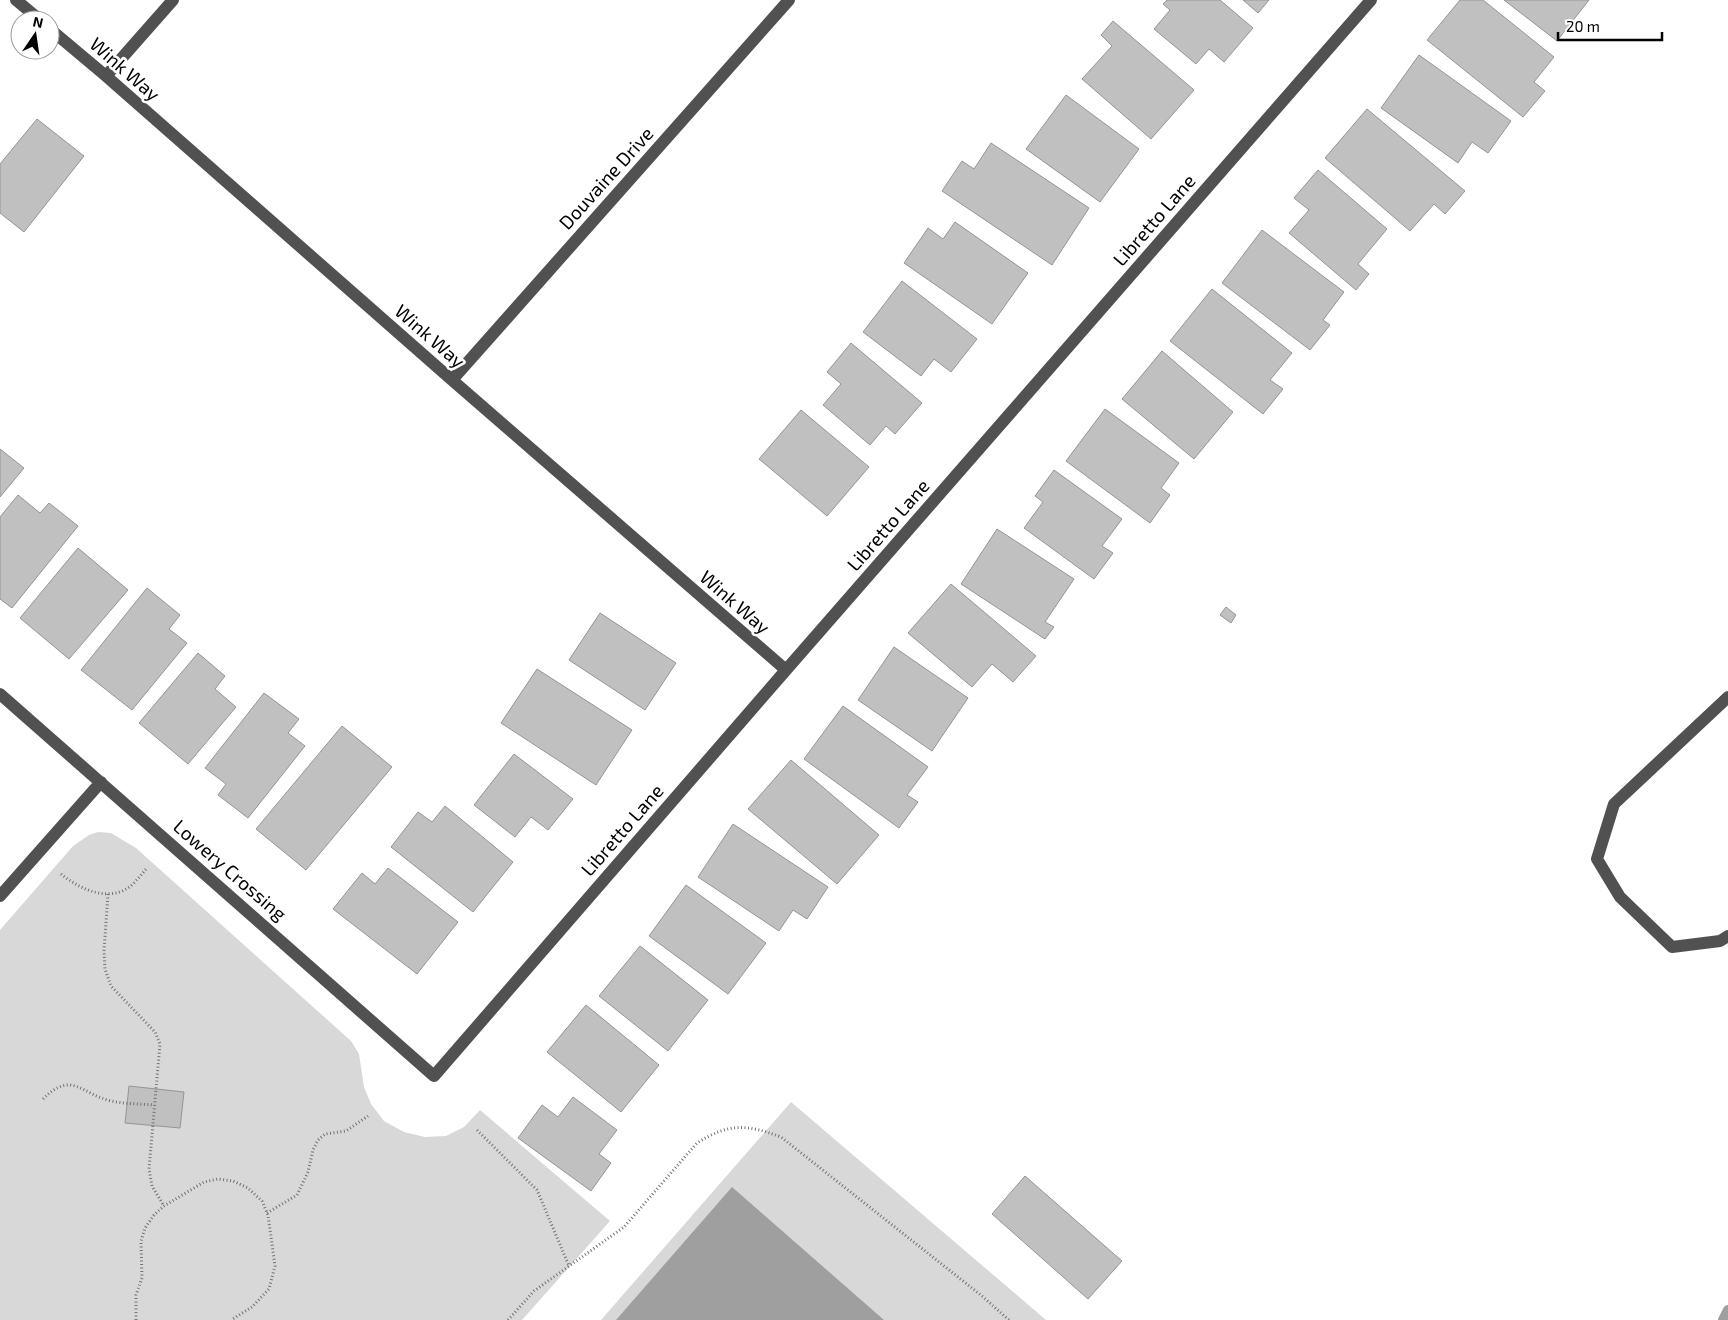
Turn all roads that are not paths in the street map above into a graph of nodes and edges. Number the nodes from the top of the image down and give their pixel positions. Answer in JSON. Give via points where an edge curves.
{"nodes":[{"id":1,"x":16,"y":0,"type":"edge"},
{"id":2,"x":173,"y":0,"type":"edge"},
{"id":3,"x":789,"y":0,"type":"edge"},
{"id":4,"x":1371,"y":0,"type":"edge"},
{"id":5,"x":28,"y":10,"type":"edge"},
{"id":6,"x":60,"y":37,"type":"edge"},
{"id":7,"x":106,"y":76,"type":"junction"},
{"id":8,"x":452,"y":380,"type":"junction"},
{"id":9,"x":786,"y":670,"type":"junction"},
{"id":10,"x":0,"y":694,"type":"edge"},
{"id":11,"x":1728,"y":697,"type":"edge"},
{"id":12,"x":101,"y":782,"type":"junction"},
{"id":13,"x":0,"y":896,"type":"edge"},
{"id":14,"x":1728,"y":936,"type":"edge"},
{"id":15,"x":434,"y":1076,"type":"joint"}],
"edges":[{"from":1,"to":5,"type":"street"},
{"from":2,"to":7,"type":"street"},
{"from":3,"to":8,"type":"street","name":"Douvaine Drive"},
{"from":4,"to":9,"type":"street","name":"Libretto Lane"},
{"from":6,"to":7,"type":"street","name":"Wink Way"},
{"from":7,"to":8,"type":"street","name":"Wink Way"},
{"from":8,"to":9,"type":"street","name":"Wink Way"},
{"from":9,"to":15,"type":"street","name":"Libretto Lane"},
{"from":10,"to":12,"type":"street","name":"Lowery Crossing"},
{"from":11,"to":14,"type":"street","via":[[1614,804],[1597,859],[1620,897],[1672,947],[1720,941]]},
{"from":12,"to":13,"type":"street"},
{"from":12,"to":15,"type":"street","name":"Lowery Crossing"}]}
